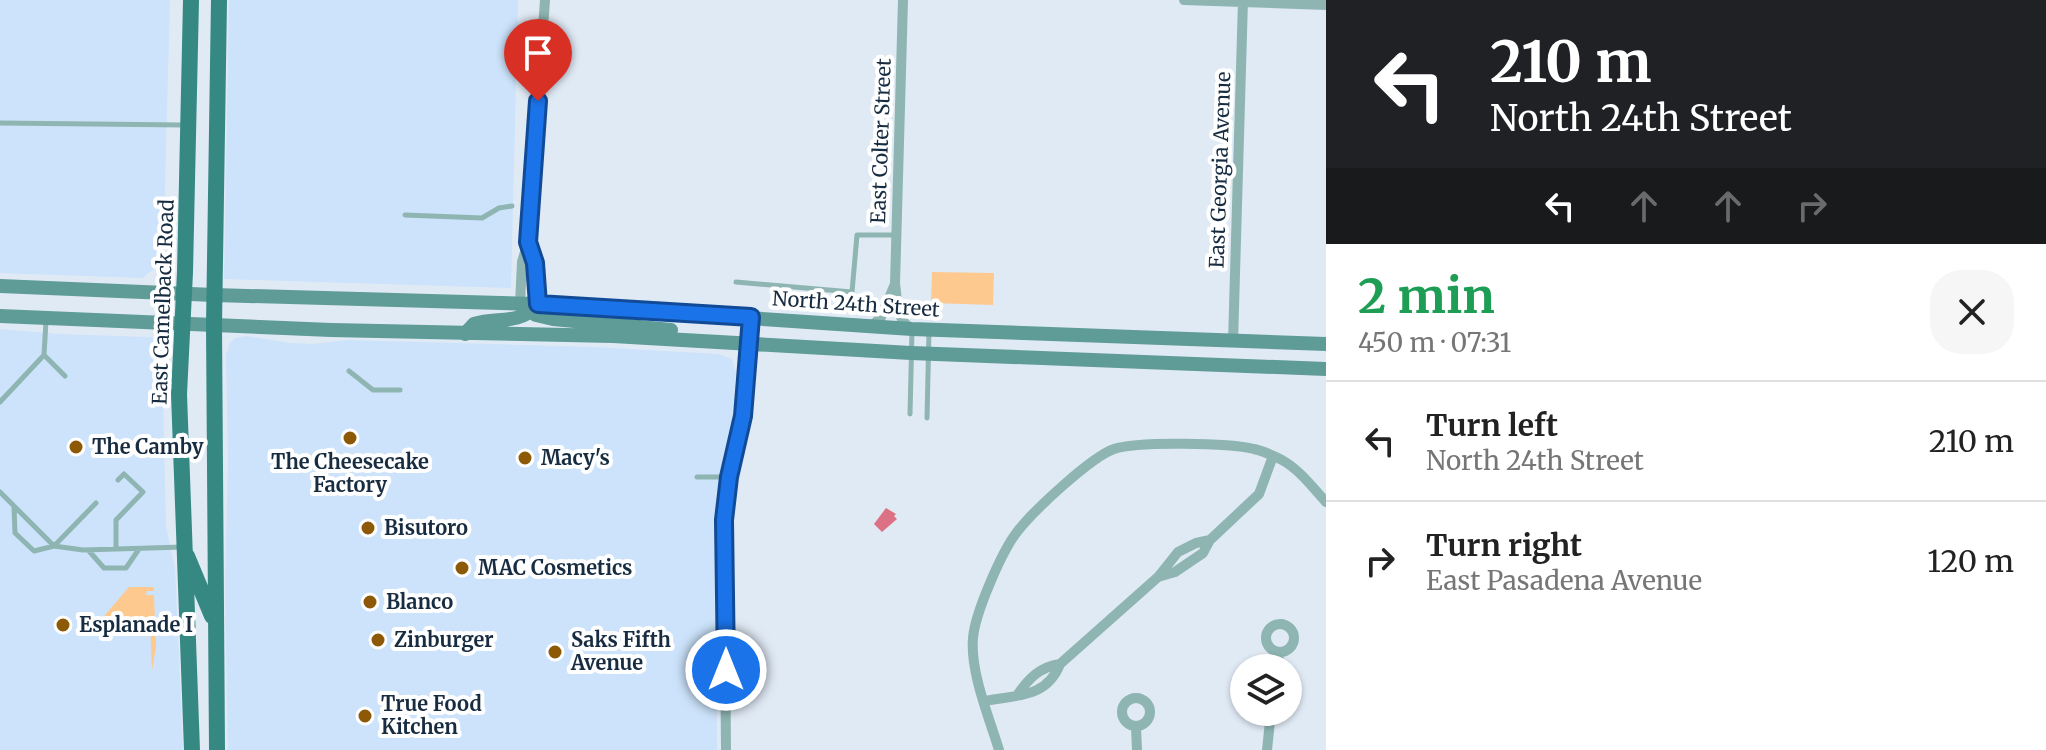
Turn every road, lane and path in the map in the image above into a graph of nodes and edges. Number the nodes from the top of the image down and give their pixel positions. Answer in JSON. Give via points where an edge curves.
{"nodes":[{"id":1,"x":191,"y":0,"type":"edge"},
{"id":2,"x":219,"y":0,"type":"edge"},
{"id":3,"x":545,"y":0,"type":"edge"},
{"id":4,"x":903,"y":0,"type":"edge"},
{"id":5,"x":1184,"y":0,"type":"edge"},
{"id":6,"x":1243,"y":1,"type":"edge"},
{"id":7,"x":1326,"y":5,"type":"edge"},
{"id":8,"x":0,"y":123,"type":"edge"},
{"id":9,"x":189,"y":125,"type":"junction"},
{"id":10,"x":512,"y":206,"type":"dead end"},
{"id":11,"x":405,"y":215,"type":"dead end"},
{"id":12,"x":896,"y":235,"type":"junction"},
{"id":13,"x":528,"y":242,"type":"junction"},
{"id":14,"x":736,"y":282,"type":"dead end"},
{"id":15,"x":895,"y":284,"type":"junction"},
{"id":16,"x":0,"y":286,"type":"edge"},
{"id":17,"x":185,"y":294,"type":"junction"},
{"id":18,"x":214,"y":295,"type":"junction"},
{"id":19,"x":529,"y":307,"type":"junction"},
{"id":20,"x":0,"y":316,"type":"edge"},
{"id":21,"x":751,"y":317,"type":"junction"},
{"id":22,"x":46,"y":318,"type":"junction"},
{"id":23,"x":182,"y":324,"type":"junction"},
{"id":24,"x":214,"y":325,"type":"junction"},
{"id":25,"x":872,"y":326,"type":"junction"},
{"id":26,"x":912,"y":329,"type":"junction"},
{"id":27,"x":929,"y":330,"type":"junction"},
{"id":28,"x":465,"y":334,"type":"junction"},
{"id":29,"x":750,"y":342,"type":"junction"},
{"id":30,"x":1233,"y":342,"type":"junction"},
{"id":31,"x":1326,"y":344,"type":"edge"},
{"id":32,"x":911,"y":353,"type":"junction"},
{"id":33,"x":929,"y":354,"type":"junction"},
{"id":34,"x":44,"y":355,"type":"junction"},
{"id":35,"x":1326,"y":369,"type":"edge"},
{"id":36,"x":349,"y":371,"type":"dead end"},
{"id":37,"x":65,"y":376,"type":"dead end"},
{"id":38,"x":400,"y":390,"type":"dead end"},
{"id":39,"x":0,"y":402,"type":"edge"},
{"id":40,"x":910,"y":414,"type":"dead end"},
{"id":41,"x":927,"y":418,"type":"dead end"},
{"id":42,"x":1273,"y":456,"type":"junction"},
{"id":43,"x":697,"y":477,"type":"dead end"},
{"id":44,"x":729,"y":477,"type":"junction"},
{"id":45,"x":118,"y":480,"type":"dead end"},
{"id":46,"x":0,"y":492,"type":"edge"},
{"id":47,"x":1326,"y":502,"type":"edge"},
{"id":48,"x":96,"y":503,"type":"dead end"},
{"id":49,"x":14,"y":506,"type":"junction"},
{"id":50,"x":54,"y":546,"type":"junction"},
{"id":51,"x":184,"y":547,"type":"junction"},
{"id":52,"x":116,"y":549,"type":"junction"},
{"id":53,"x":139,"y":549,"type":"junction"},
{"id":54,"x":88,"y":550,"type":"junction"},
{"id":55,"x":215,"y":623,"type":"junction"},
{"id":56,"x":1060,"y":664,"type":"junction"},
{"id":57,"x":1018,"y":694,"type":"junction"},
{"id":58,"x":985,"y":701,"type":"junction"},
{"id":59,"x":1270,"y":726,"type":"edge"},
{"id":60,"x":1136,"y":727,"type":"dead end"},
{"id":61,"x":217,"y":746,"type":"edge"},
{"id":62,"x":192,"y":747,"type":"edge"},
{"id":63,"x":726,"y":750,"type":"edge"},
{"id":64,"x":999,"y":750,"type":"edge"},
{"id":65,"x":1137,"y":750,"type":"edge"},
{"id":66,"x":1267,"y":750,"type":"edge"}],
"edges":[{"from":1,"to":9,"type":"main road","name":"East Camelback Road"},
{"from":2,"to":18,"type":"main road"},
{"from":3,"to":13,"type":"street"},
{"from":4,"to":12,"type":"street","name":"East Colter Street"},
{"from":5,"to":6,"type":"street"},
{"from":6,"to":7,"type":"street"},
{"from":6,"to":30,"type":"street","name":"East Georgia Avenue"},
{"from":8,"to":9,"type":"lane"},
{"from":9,"to":17,"type":"main road","name":"East Camelback Road"},
{"from":10,"to":11,"type":"lane","via":[[482,218]]},
{"from":12,"to":14,"type":"lane","via":[[857,235],[852,292]]},
{"from":12,"to":15,"type":"street","name":"East Colter Street"},
{"from":13,"to":19,"type":"street","via":[[522,262]]},
{"from":13,"to":19,"type":"street","via":[[535,263]]},
{"from":15,"to":25,"type":"street","name":"East Colter Street"},
{"from":15,"to":26,"type":"street","name":"East Colter Street","via":[[901,320]]},
{"from":16,"to":17,"type":"main road","name":"North 24th Street"},
{"from":17,"to":18,"type":"main road","name":"North 24th Street"},
{"from":17,"to":23,"type":"main road","name":"East Camelback Road"},
{"from":18,"to":19,"type":"main road","name":"North 24th Street"},
{"from":18,"to":24,"type":"main road"},
{"from":19,"to":21,"type":"main road","name":"North 24th Street"},
{"from":19,"to":28,"type":"main road","via":[[511,321],[480,322]]},
{"from":19,"to":29,"type":"main road","via":[[563,321],[728,334]]},
{"from":20,"to":22,"type":"main road"},
{"from":21,"to":25,"type":"main road","name":"North 24th Street"},
{"from":21,"to":29,"type":"street"},
{"from":22,"to":23,"type":"main road"},
{"from":22,"to":34,"type":"lane"},
{"from":23,"to":24,"type":"main road"},
{"from":23,"to":51,"type":"main road","name":"East Camelback Road"},
{"from":24,"to":28,"type":"main road"},
{"from":24,"to":55,"type":"main road"},
{"from":25,"to":26,"type":"main road","name":"North 24th Street"},
{"from":26,"to":27,"type":"main road","name":"North 24th Street"},
{"from":26,"to":32,"type":"lane"},
{"from":27,"to":30,"type":"main road","name":"North 24th Street"},
{"from":27,"to":33,"type":"lane"},
{"from":28,"to":29,"type":"main road"},
{"from":29,"to":32,"type":"main road"},
{"from":29,"to":44,"type":"street","via":[[743,416]]},
{"from":30,"to":31,"type":"main road","name":"North 24th Street"},
{"from":32,"to":33,"type":"main road"},
{"from":32,"to":40,"type":"lane"},
{"from":33,"to":35,"type":"main road"},
{"from":33,"to":41,"type":"lane"},
{"from":34,"to":37,"type":"lane"},
{"from":34,"to":39,"type":"lane"},
{"from":36,"to":38,"type":"lane","via":[[373,390]]},
{"from":42,"to":47,"type":"street"},
{"from":42,"to":56,"type":"street","via":[[1259,494],[1210,540],[1178,552],[1158,577]]},
{"from":42,"to":58,"type":"street","via":[[1243,447],[1149,444],[1112,450],[1065,485],[1018,531],[980,610],[973,635]]},
{"from":43,"to":44,"type":"lane"},
{"from":44,"to":63,"type":"street","via":[[724,520]]},
{"from":45,"to":52,"type":"lane","via":[[124,474],[143,492],[116,520]]},
{"from":46,"to":49,"type":"lane"},
{"from":48,"to":50,"type":"lane"},
{"from":49,"to":50,"type":"lane"},
{"from":49,"to":50,"type":"lane","via":[[15,533],[34,551]]},
{"from":50,"to":54,"type":"lane"},
{"from":51,"to":53,"type":"lane"},
{"from":51,"to":55,"type":"main road"},
{"from":51,"to":62,"type":"main road","name":"East Camelback Road"},
{"from":52,"to":53,"type":"lane"},
{"from":52,"to":54,"type":"lane"},
{"from":53,"to":54,"type":"lane","via":[[126,568],[104,568]]},
{"from":55,"to":61,"type":"main road"},
{"from":56,"to":57,"type":"street","via":[[1032,675]]},
{"from":56,"to":57,"type":"street","via":[[1055,678],[1042,689]]},
{"from":57,"to":58,"type":"street"},
{"from":58,"to":64,"type":"street"},
{"from":59,"to":66,"type":"street"},
{"from":60,"to":65,"type":"street"}]}
